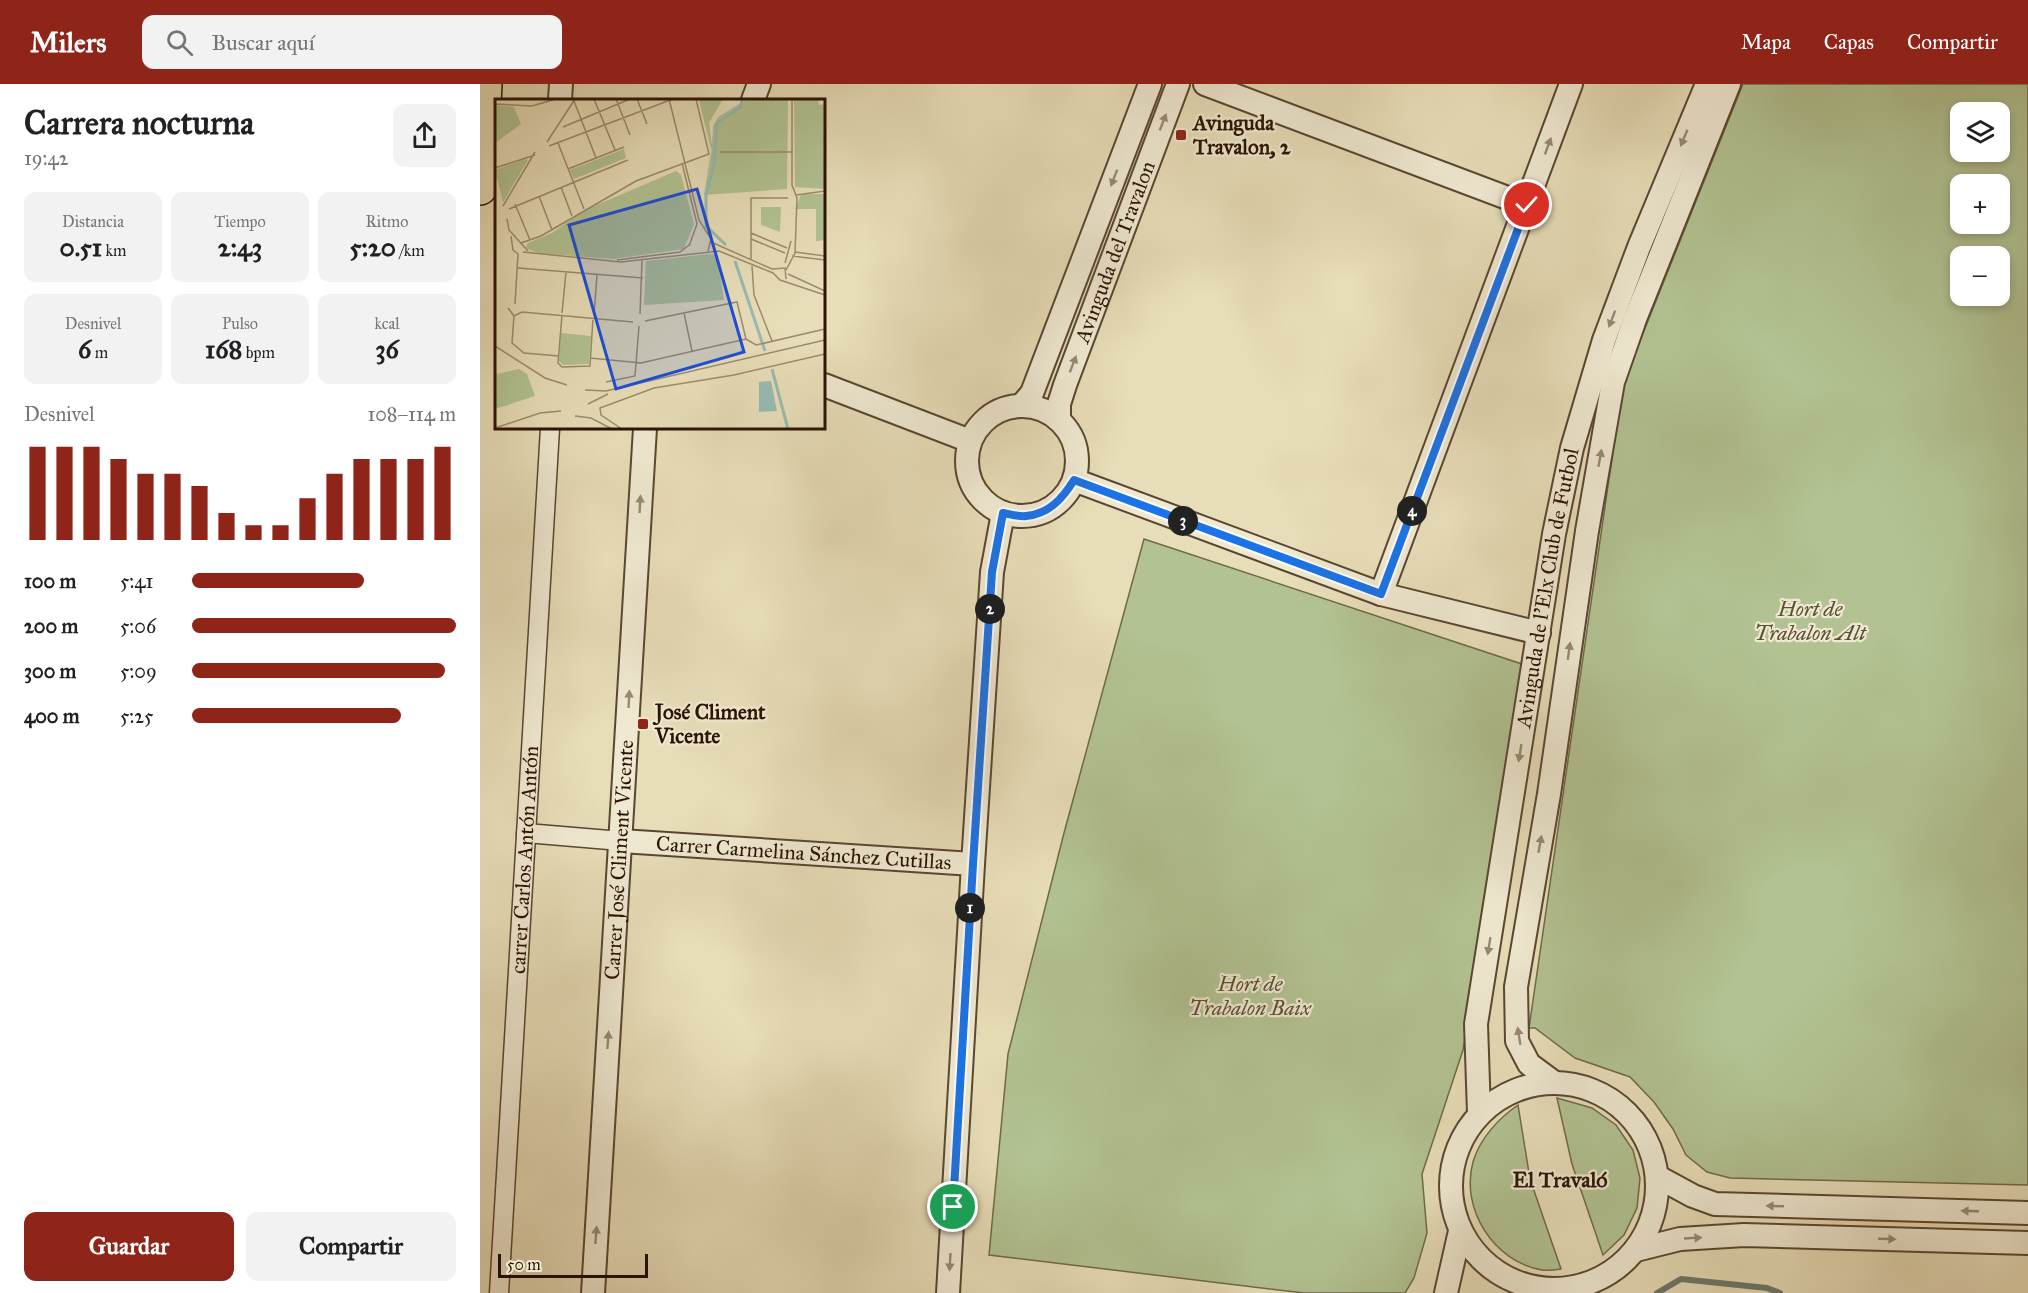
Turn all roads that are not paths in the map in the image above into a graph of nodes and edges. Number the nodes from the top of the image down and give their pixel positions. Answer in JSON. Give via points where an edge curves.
{"nodes":[{"id":1,"x":485,"y":84,"type":"edge"},
{"id":2,"x":561,"y":84,"type":"edge"},
{"id":3,"x":759,"y":84,"type":"edge"},
{"id":4,"x":1150,"y":84,"type":"edge"},
{"id":5,"x":1178,"y":84,"type":"edge"},
{"id":6,"x":1205,"y":84,"type":"edge"},
{"id":7,"x":1571,"y":84,"type":"edge"},
{"id":8,"x":1707,"y":84,"type":"edge"},
{"id":9,"x":1729,"y":84,"type":"edge"},
{"id":10,"x":560,"y":99,"type":"edge"},
{"id":11,"x":753,"y":99,"type":"edge"},
{"id":12,"x":480,"y":188,"type":"edge"},
{"id":13,"x":1527,"y":205,"type":"junction"},
{"id":14,"x":825,"y":385,"type":"edge"},
{"id":15,"x":1021,"y":406,"type":"junction"},
{"id":16,"x":1059,"y":420,"type":"junction"},
{"id":17,"x":550,"y":429,"type":"edge"},
{"id":18,"x":645,"y":429,"type":"edge"},
{"id":19,"x":970,"y":441,"type":"junction"},
{"id":20,"x":1074,"y":480,"type":"junction"},
{"id":21,"x":1003,"y":513,"type":"junction"},
{"id":22,"x":1381,"y":594,"type":"junction"},
{"id":23,"x":1539,"y":633,"type":"junction"},
{"id":24,"x":526,"y":833,"type":"junction"},
{"id":25,"x":621,"y":841,"type":"junction"},
{"id":26,"x":973,"y":864,"type":"junction"},
{"id":27,"x":1552,"y":1081,"type":"junction"},
{"id":28,"x":1479,"y":1113,"type":"junction"},
{"id":29,"x":1658,"y":1177,"type":"junction"},
{"id":30,"x":2028,"y":1213,"type":"edge"},
{"id":31,"x":1460,"y":1231,"type":"junction"},
{"id":32,"x":2028,"y":1243,"type":"edge"},
{"id":33,"x":1635,"y":1250,"type":"junction"},
{"id":34,"x":1520,"y":1290,"type":"edge"},
{"id":35,"x":499,"y":1293,"type":"edge"},
{"id":36,"x":592,"y":1293,"type":"edge"},
{"id":37,"x":948,"y":1293,"type":"edge"},
{"id":38,"x":1446,"y":1293,"type":"edge"}],
"edges":[{"from":1,"to":12,"type":"highway"},
{"from":2,"to":10,"type":"street"},
{"from":3,"to":11,"type":"street"},
{"from":4,"to":15,"type":"street","name":"Avinguda del Travalon","one_way":true,"via":[[1032,393]]},
{"from":16,"to":5,"type":"street","name":"Avinguda del Travalon","one_way":true,"via":[[1065,385]]},
{"from":6,"to":13,"type":"street"},
{"from":13,"to":7,"type":"street","one_way":true},
{"from":8,"to":23,"type":"street","name":"Avinguda de l'Elx Club de Futbol","one_way":true,"via":[[1604,340],[1572,448]]},
{"from":27,"to":9,"type":"street","name":"Avinguda de l'Elx Club de Futbol","one_way":true,"via":[[1529,1064],[1517,1041],[1516,987],[1613,382]]},
{"from":13,"to":22,"type":"street"},
{"from":14,"to":19,"type":"street"},
{"from":15,"to":16,"type":"street","via":[[1046,411]]},
{"from":15,"to":19,"type":"street","via":[[993,414]]},
{"from":16,"to":20,"type":"street","via":[[1076,451]]},
{"from":17,"to":24,"type":"street","name":"carrer Carlos Antón Antón"},
{"from":25,"to":18,"type":"street","name":"Carrer José Climent Vicente","one_way":true},
{"from":19,"to":21,"type":"street","via":[[966,463],[972,485],[983,501]]},
{"from":20,"to":21,"type":"street","via":[[1051,508],[1027,516]]},
{"from":20,"to":22,"type":"street"},
{"from":21,"to":26,"type":"street","via":[[992,572]]},
{"from":22,"to":23,"type":"street"},
{"from":23,"to":28,"type":"street","name":"Avinguda de l'Elx Club de Futbol","one_way":true,"via":[[1476,1024]]},
{"from":24,"to":25,"type":"street","name":"Carrer Carmelina Sánchez Cutillas"},
{"from":24,"to":35,"type":"street","name":"carrer Carlos Antón Antón"},
{"from":25,"to":26,"type":"street","name":"Carrer Carmelina Sánchez Cutillas"},
{"from":36,"to":25,"type":"street","name":"Carrer José Climent Vicente","one_way":true},
{"from":26,"to":37,"type":"street","one_way":true},
{"from":27,"to":28,"type":"street","via":[[1506,1093]]},
{"from":27,"to":29,"type":"street","via":[[1571,1082],[1607,1095],[1635,1120],[1652,1149]]},
{"from":28,"to":31,"type":"street","via":[[1460,1141],[1449,1184]]},
{"from":30,"to":29,"type":"street","one_way":true,"via":[[1715,1204]]},
{"from":29,"to":33,"type":"street","via":[[1658,1193],[1646,1234]]},
{"from":31,"to":34,"type":"street","via":[[1473,1252]]},
{"from":31,"to":38,"type":"street"},
{"from":33,"to":32,"type":"street","one_way":true,"via":[[1680,1239],[1744,1235]]},
{"from":33,"to":34,"type":"street","via":[[1627,1260],[1595,1281],[1554,1290]]}]}
